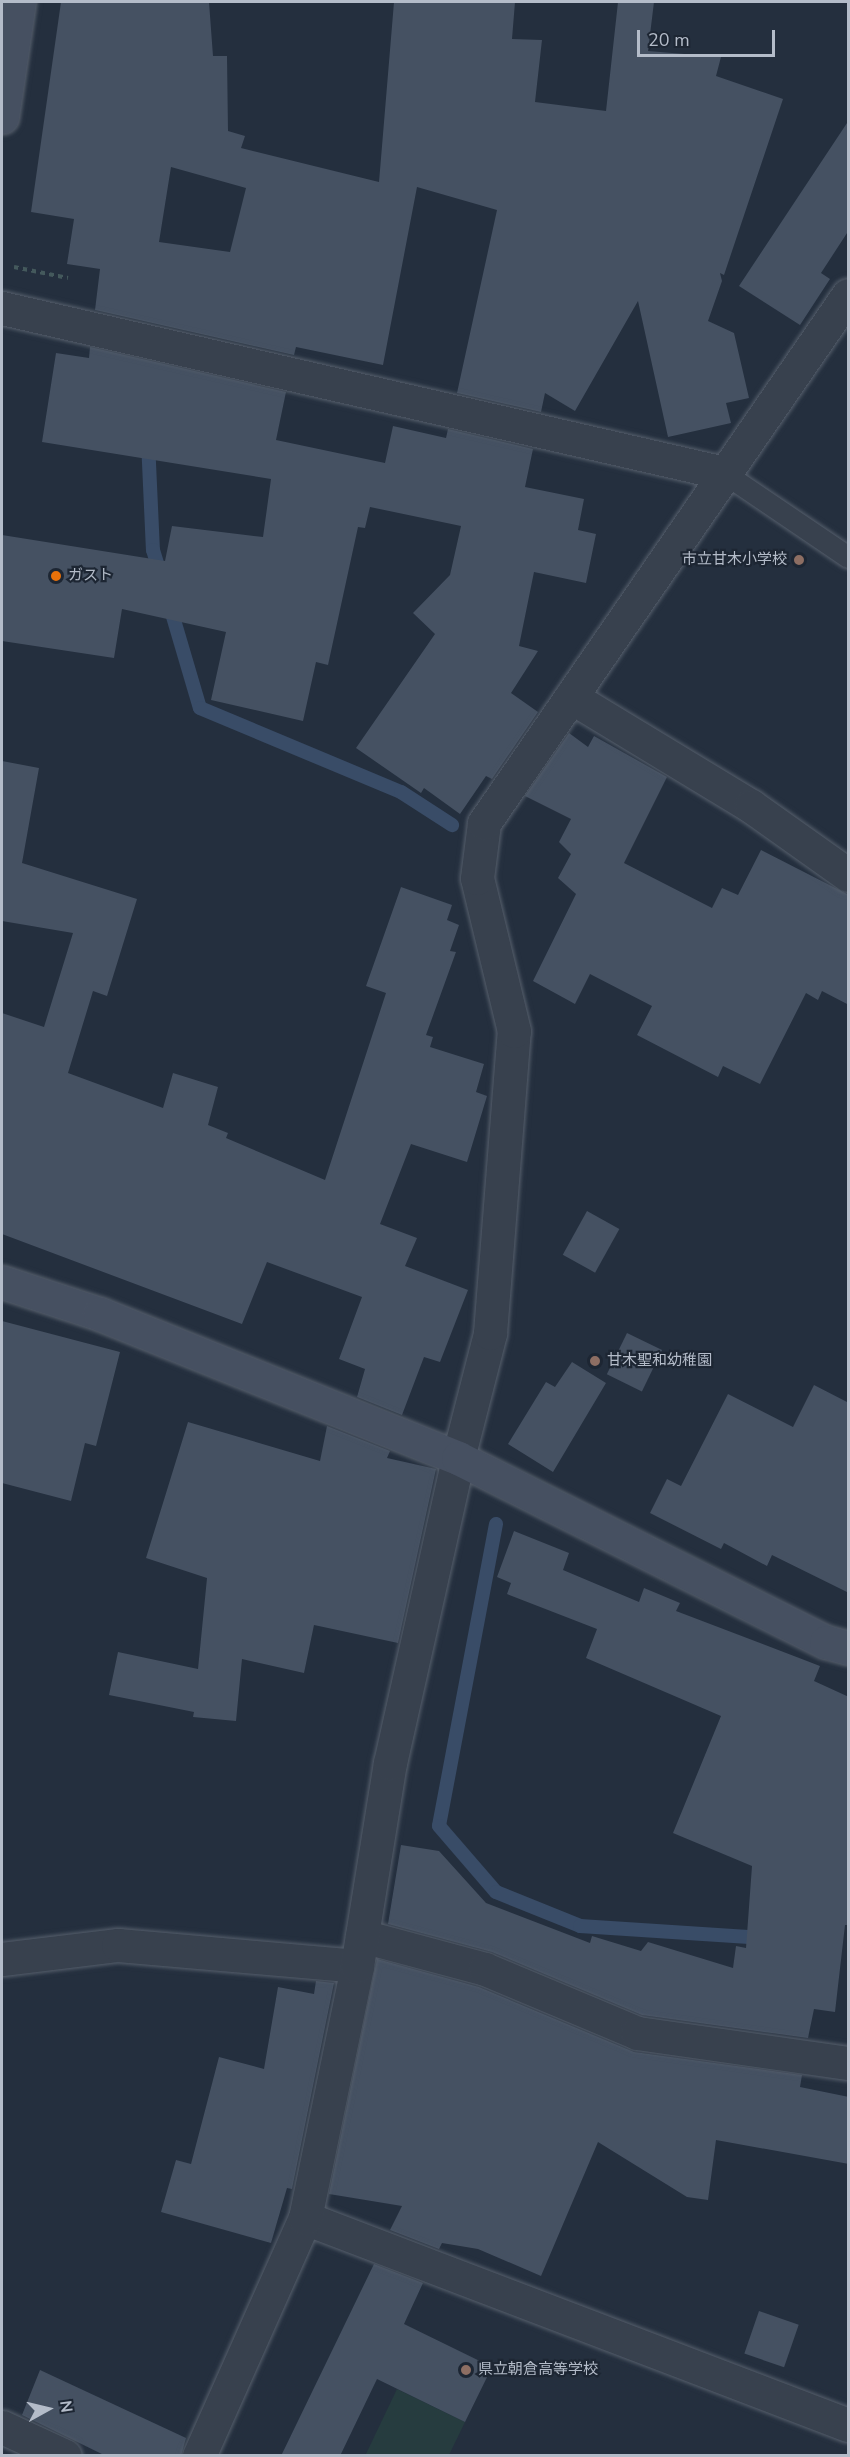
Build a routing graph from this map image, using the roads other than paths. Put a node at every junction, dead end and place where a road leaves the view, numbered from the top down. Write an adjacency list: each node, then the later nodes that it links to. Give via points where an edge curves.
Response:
1 (18, 2): 2 (street)
2 (2, 117)
3 (849, 295): 5 (street)
4 (2, 308): 5 (street)
5 (724, 473): 6 (lane); 7 (street)
6 (849, 557)
7 (571, 697): 8 (street, via 751,806); 10 (street, via 484,823 477,878 514,1031 490,1333)
8 (849, 875)
9 (2, 1282): 10 (street, via 100,1314)
10 (458, 1458): 11 (street, via 826,1642); 12 (street, via 390,1763)
11 (849, 1648)
12 (360, 1951): 13 (street, via 118,1945); 14 (street, via 485,1969 637,2033); 15 (street)
13 (2, 1959)
14 (849, 2063)
15 (305, 2218): 16 (street); 19 (street)
16 (849, 2425)
17 (2, 2427): 18 (street)
18 (65, 2456)
19 (199, 2456)

